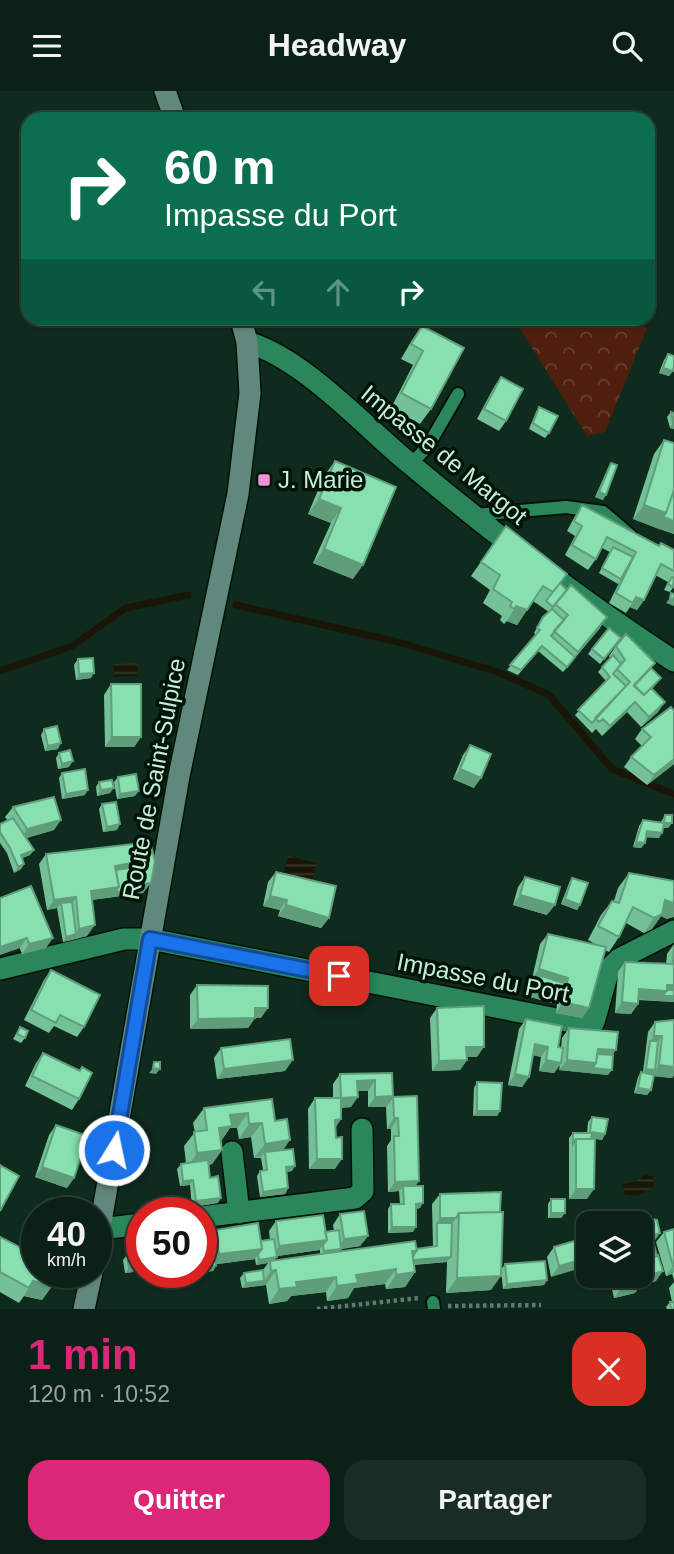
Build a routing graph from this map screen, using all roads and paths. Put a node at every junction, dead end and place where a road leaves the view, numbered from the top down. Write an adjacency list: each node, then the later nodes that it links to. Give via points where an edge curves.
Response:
1 (165, 91): 2 (main road)
2 (172, 112)
3 (243, 326): 4 (main road, Route de Saint-Sulpice)
4 (247, 342): 6 (street, Impasse de Margot, via 285,358); 11 (main road, Route de Saint-Sulpice, via 250,393 238,493)
5 (458, 394): 6 (lane, via 428,446)
6 (411, 464): 7 (street, Impasse de Margot)
7 (475, 515): 8 (lane, via 566,507 603,512); 9 (street, Impasse de Margot, via 603,615)
8 (646, 544)
9 (674, 661)
10 (674, 931): 11 (street, Impasse du Port, via 619,959 609,969 594,1022 582,1024)
11 (150, 939): 12 (street, via 124,939); 15 (main road, Route de Saint-Sulpice)
12 (0, 969)
13 (362, 1129): 16 (street, via 363,1186 359,1196)
14 (232, 1152): 16 (street)
15 (105, 1197)
16 (239, 1213): 17 (street)
17 (217, 1215)
18 (89, 1288): 19 (main road)
19 (84, 1309)

